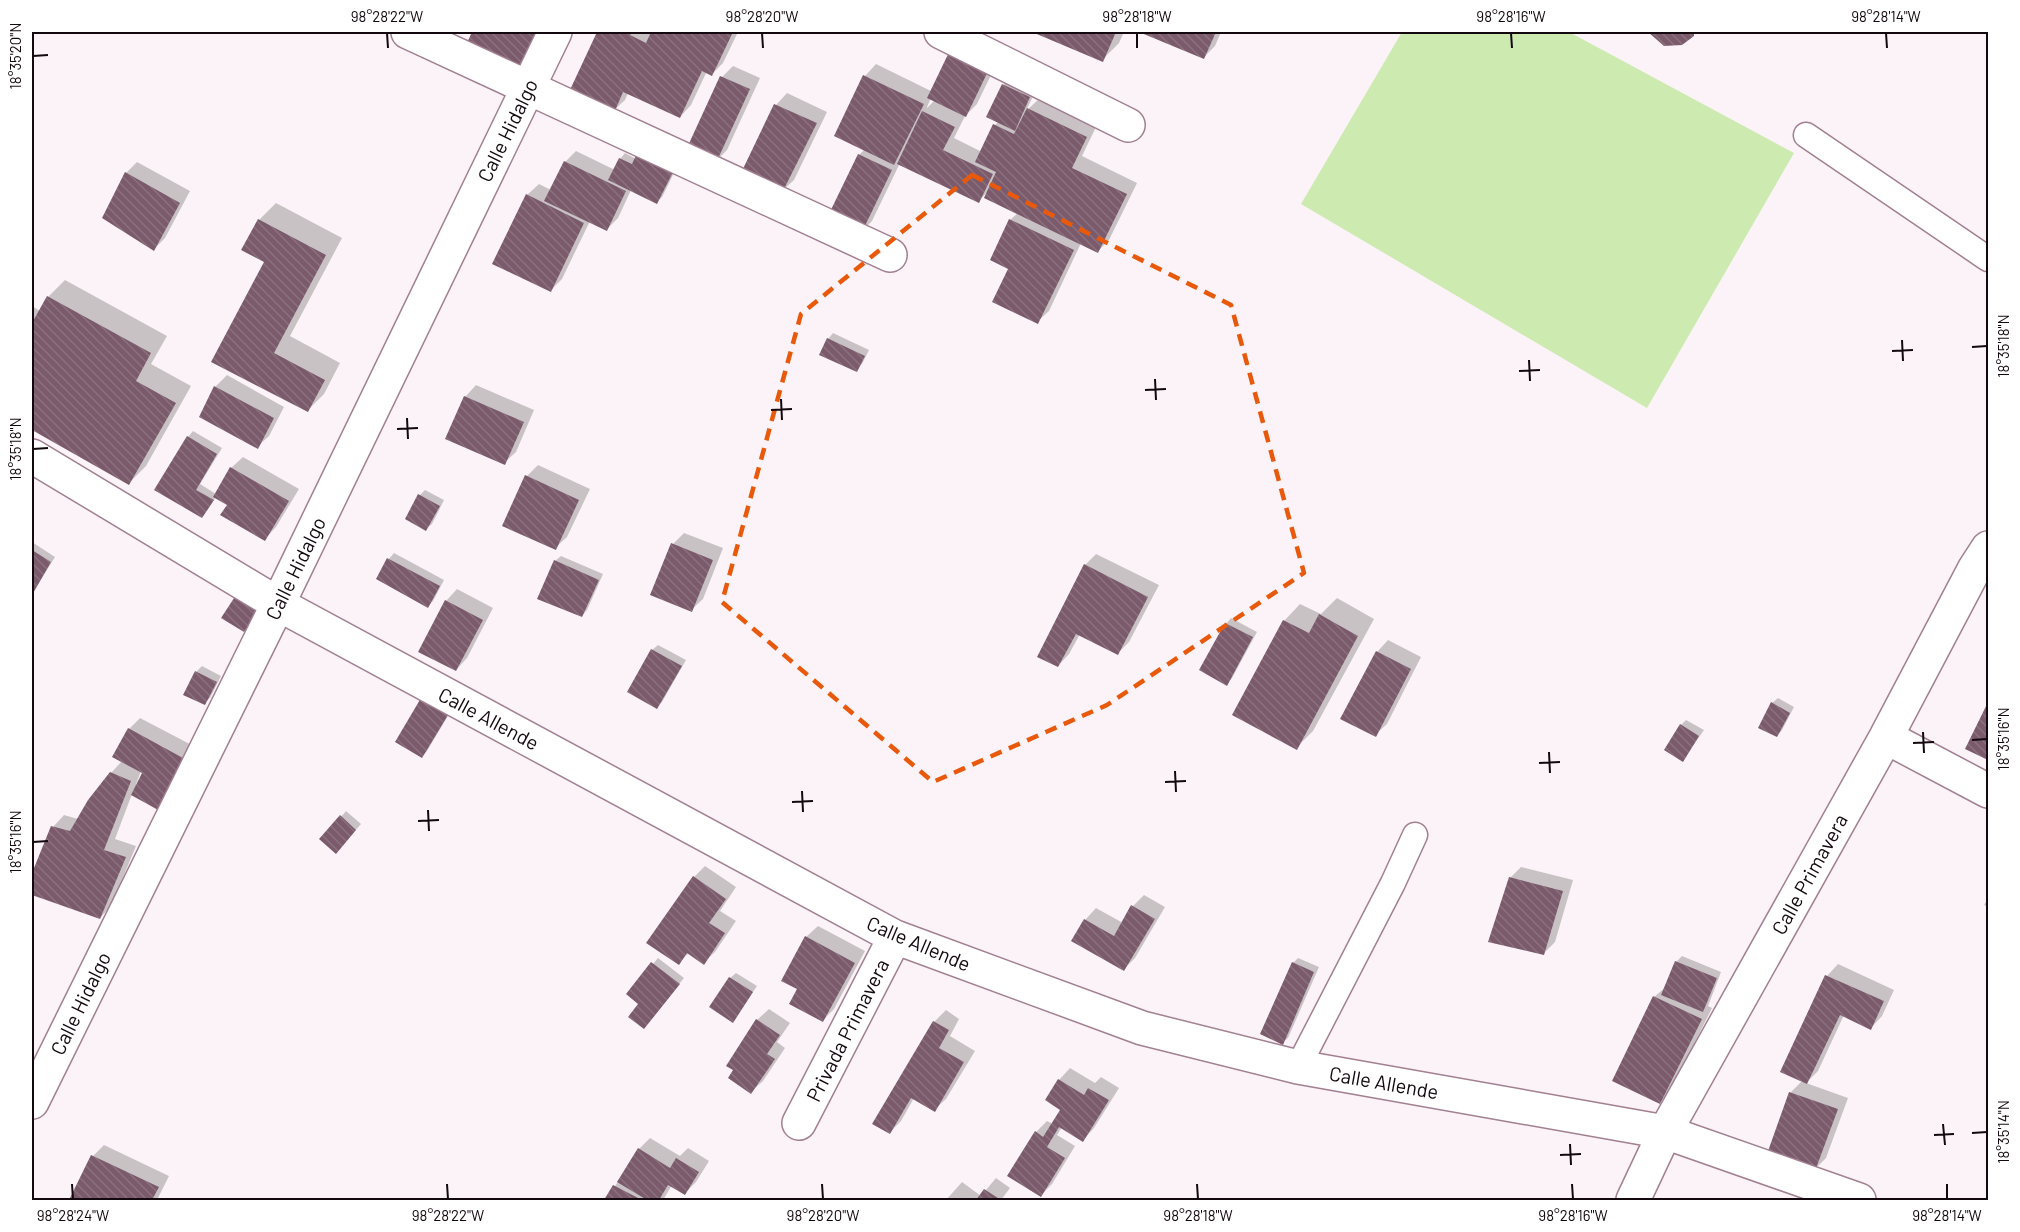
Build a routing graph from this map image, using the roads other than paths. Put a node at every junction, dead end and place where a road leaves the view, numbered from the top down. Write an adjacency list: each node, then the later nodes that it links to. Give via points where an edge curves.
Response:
1 (408, 32): 4 (street)
2 (555, 32): 4 (street, Calle Hidalgo)
3 (941, 32): 5 (street)
4 (528, 87): 7 (street); 11 (street, Calle Hidalgo)
5 (1128, 125)
6 (1806, 135): 8 (lane)
7 (890, 255)
8 (1989, 259)
9 (32, 456): 11 (street, Calle Allende)
10 (1989, 548): 12 (street, Calle Primavera)
11 (278, 604): 15 (street, Calle Allende); 17 (street, Calle Hidalgo)
12 (1886, 737): 13 (street); 19 (street, Calle Primavera)
13 (1989, 791)
14 (1414, 835): 16 (lane, via 1394,883)
15 (895, 937): 16 (street, Calle Allende, via 1142,1028); 18 (street, Privada Primavera)
16 (1298, 1067): 19 (street, Calle Allende)
17 (32, 1102)
18 (799, 1123)
19 (1665, 1132): 20 (street, Calle Primavera); 21 (street, Calle Allende)
20 (1633, 1200)
21 (1859, 1200)

